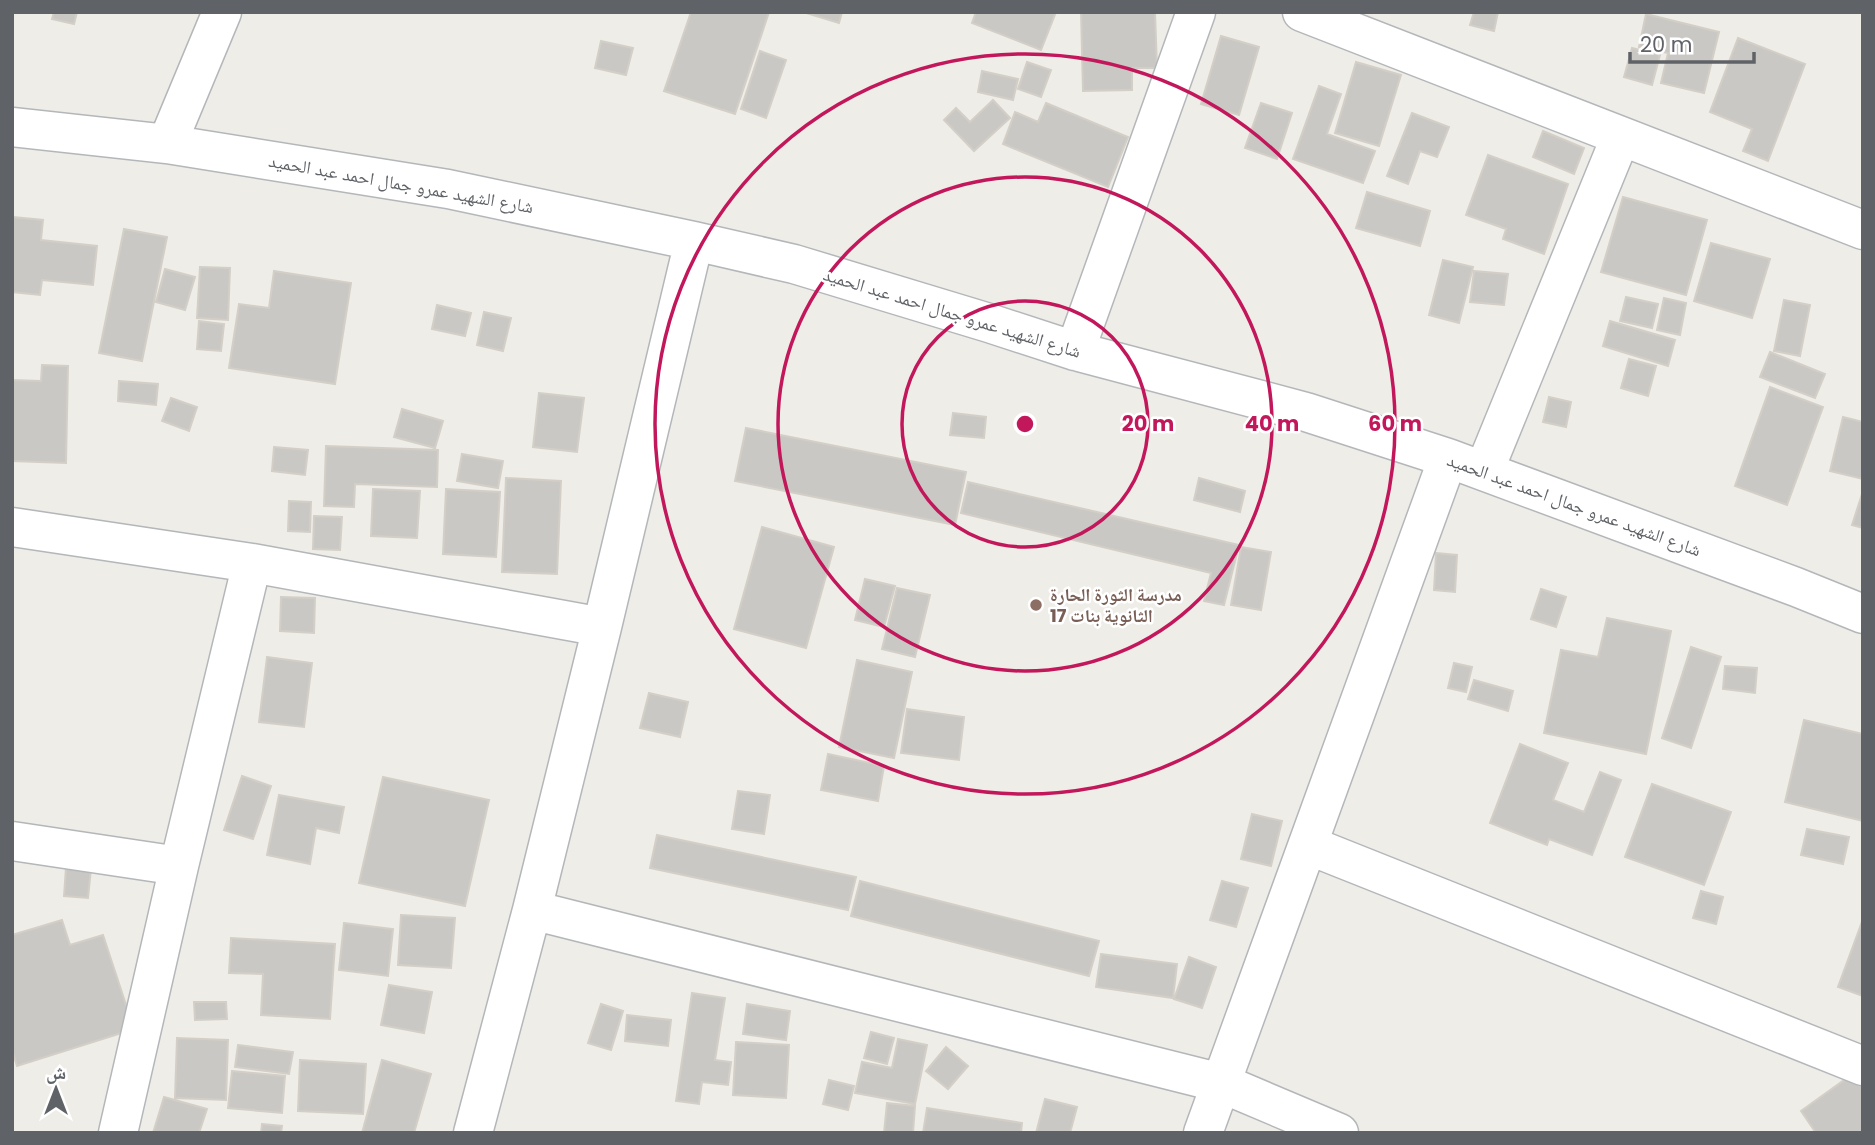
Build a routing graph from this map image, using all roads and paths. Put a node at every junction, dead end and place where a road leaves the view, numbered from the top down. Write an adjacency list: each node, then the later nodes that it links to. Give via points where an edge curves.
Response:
1 (222, 12): 6 (street)
2 (1196, 12): 9 (street)
3 (1302, 12): 5 (street)
4 (12, 127): 6 (street, شارع الشهيد عمرو جمال احمد عبد الحميد)
5 (1621, 136): 7 (street); 11 (street)
6 (167, 144): 8 (street, شارع الشهيد عمرو جمال احمد عبد الحميد, via 448,189)
7 (1863, 230)
8 (694, 241): 9 (street, شارع الشهيد عمرو جمال احمد عبد الحميد, via 794,264); 15 (street)
9 (1075, 351): 10 (street, شارع الشهيد عمرو جمال احمد عبد الحميد, via 1306,412)
10 (1448, 458): 11 (street, شارع الشهيد عمرو جمال احمد عبد الحميد); 17 (street)
11 (1484, 471): 14 (street, شارع الشهيد عمرو جمال احمد عبد الحميد)
12 (12, 527): 13 (street)
13 (251, 563): 15 (street); 18 (street)
14 (1863, 614)
15 (602, 626): 19 (street)
16 (12, 841): 18 (street)
17 (1308, 845): 20 (street); 21 (street)
18 (179, 866): 22 (street)
19 (532, 910): 21 (street); 23 (street)
20 (1863, 1066)
21 (1221, 1083): 24 (street); 25 (street)
22 (118, 1133)
23 (473, 1133)
24 (1203, 1133)
25 (1339, 1133)

